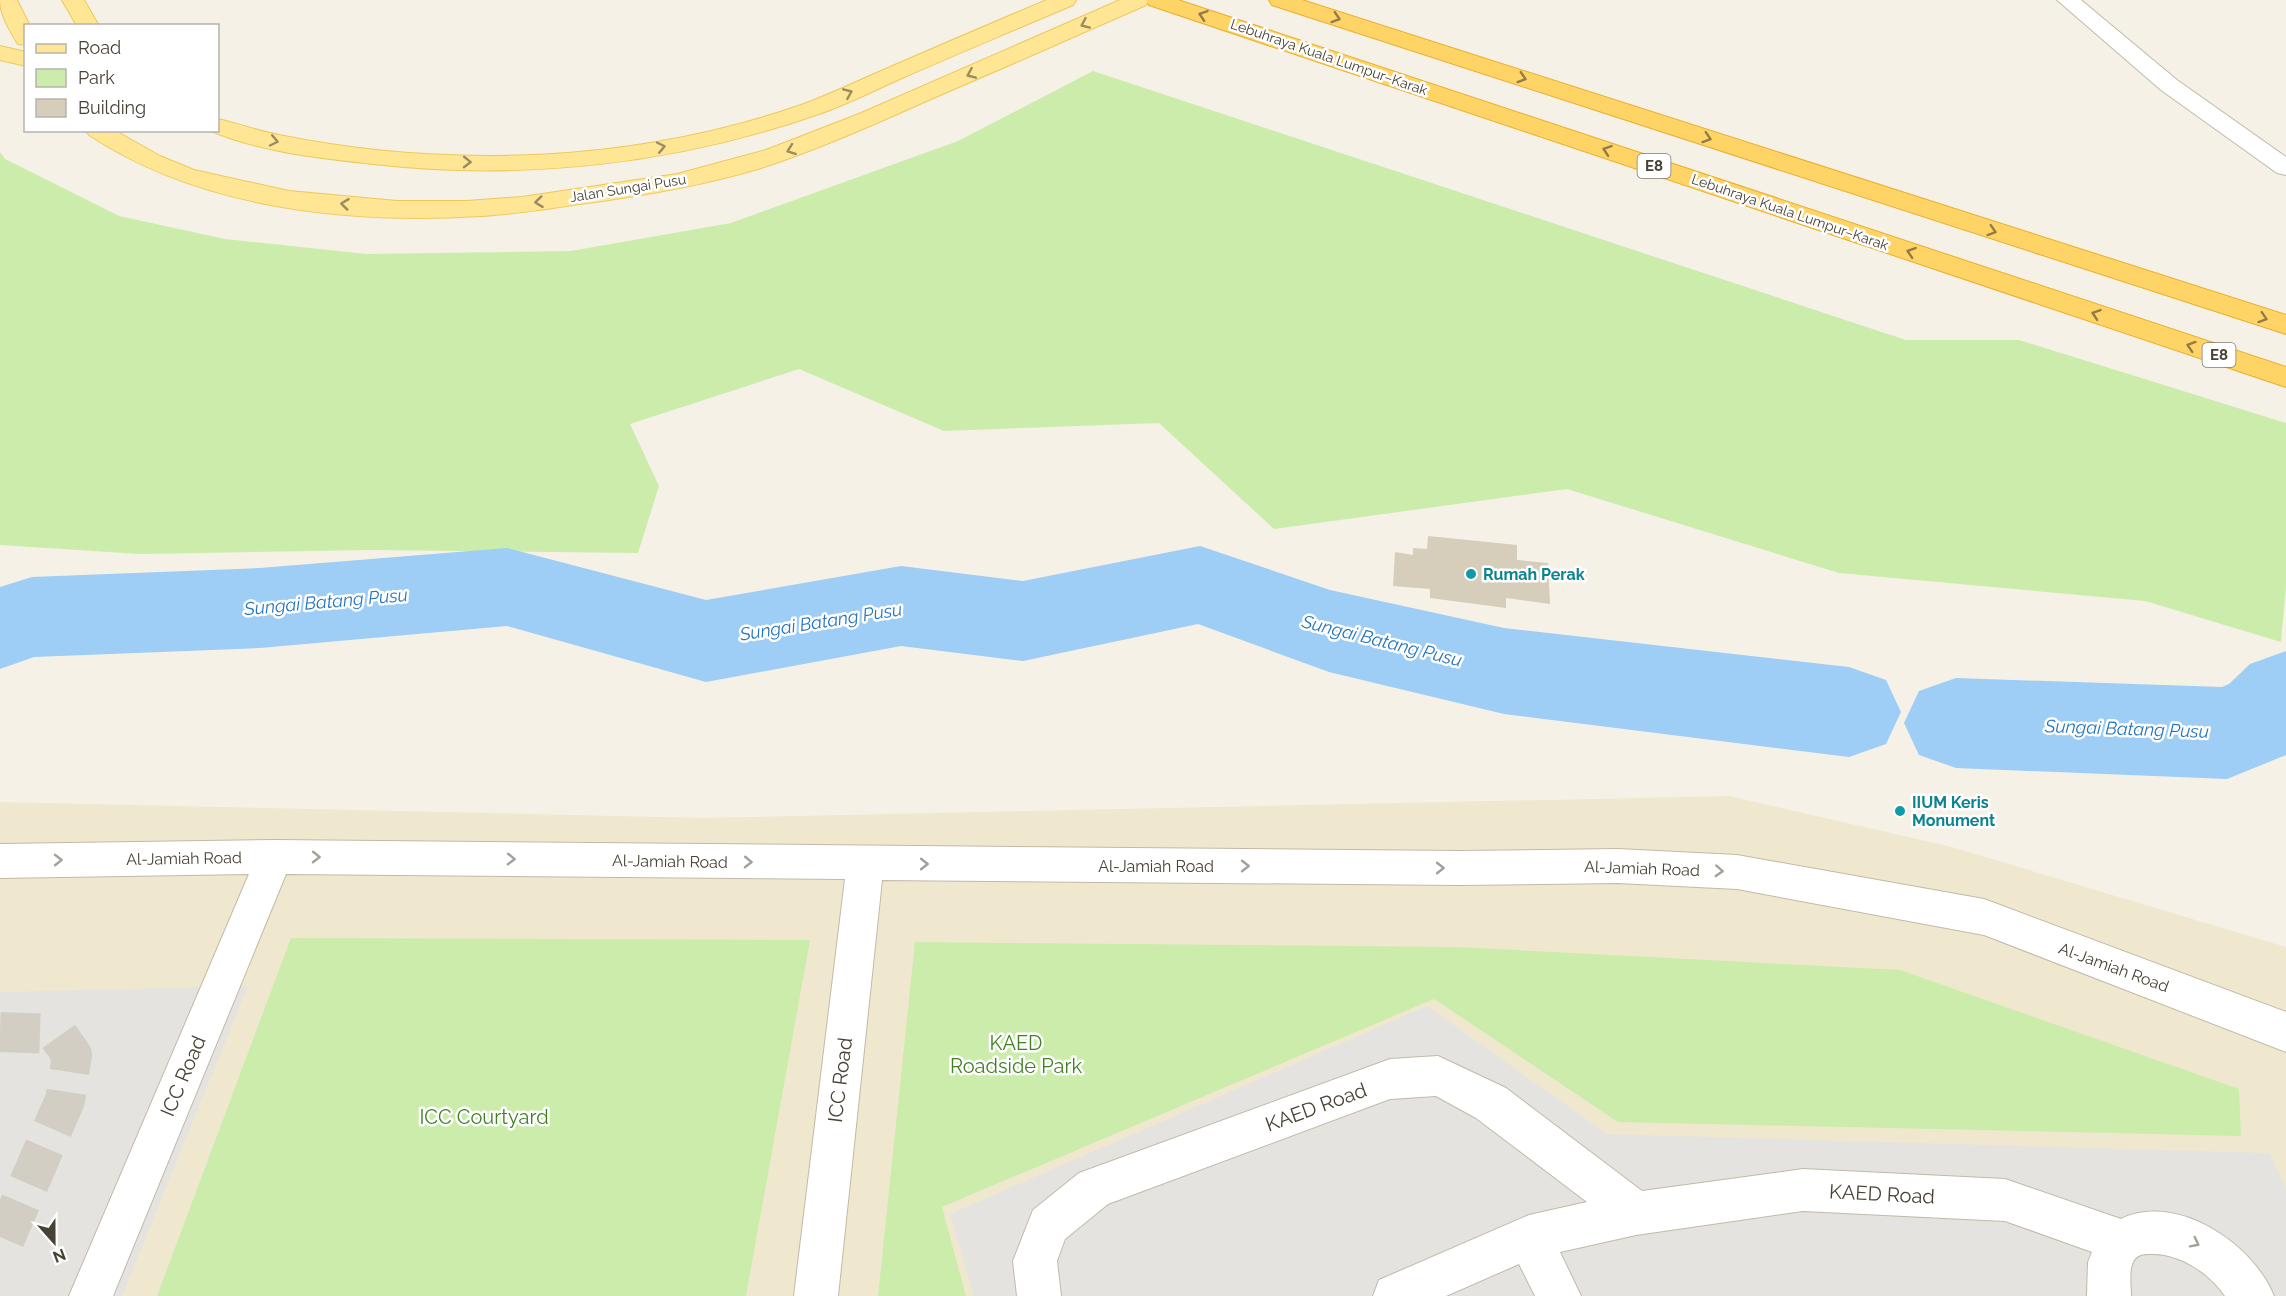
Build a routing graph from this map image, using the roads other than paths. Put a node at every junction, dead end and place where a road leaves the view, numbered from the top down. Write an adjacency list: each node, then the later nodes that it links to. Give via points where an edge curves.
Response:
1 (6, 0): 9 (main road)
2 (73, 0): 8 (main road)
3 (1065, 0): 12 (main road, one-way to 3, via 270,141 378,158 501,163 649,150 811,109)
4 (1138, 0): 13 (main road, Jalan Sungai Pusu, one-way to 13, via 773,156 700,176 616,192 468,209 350,205 235,188 183,174)
5 (1158, 0): 16 (highway, Lebuhraya Kuala Lumpur–Karak / E8, one-way to 5)
6 (1280, 0): 15 (highway, one-way to 15)
7 (2068, 0): 14 (street, via 2169,85)
8 (87, 24)
9 (24, 35)
10 (0, 53): 11 (main road)
11 (24, 59)
12 (219, 126)
13 (100, 132)
14 (2286, 168)
15 (2286, 325)
16 (2286, 377)
17 (275, 856): 18 (street, Al-Jamiah Road, one-way to 17); 19 (street, Al-Jamiah Road, one-way to 19); 24 (street, ICC Road)
18 (0, 861)
19 (865, 863): 20 (street, Al-Jamiah Road, one-way to 20, via 1618,866 1737,872 1984,917); 25 (street, ICC Road)
20 (2282, 1028)
21 (1636, 1213): 22 (street, KAED Road); 23 (street, KAED Road, via 1803,1190 2005,1200); 26 (street, KAED Road, via 1491,1103 1437,1076 1390,1079 1094,1188 1048,1226 1035,1261)
22 (1529, 1237): 27 (street, KAED Road); 28 (street)
23 (2121, 1241): 29 (street, via 2110,1257); 30 (street, one-way to 30, via 2139,1232 2182,1236 2229,1265)
24 (92, 1296)
25 (816, 1296)
26 (1039, 1296)
27 (1395, 1296)
28 (1559, 1296)
29 (2109, 1296)
30 (2252, 1296)

